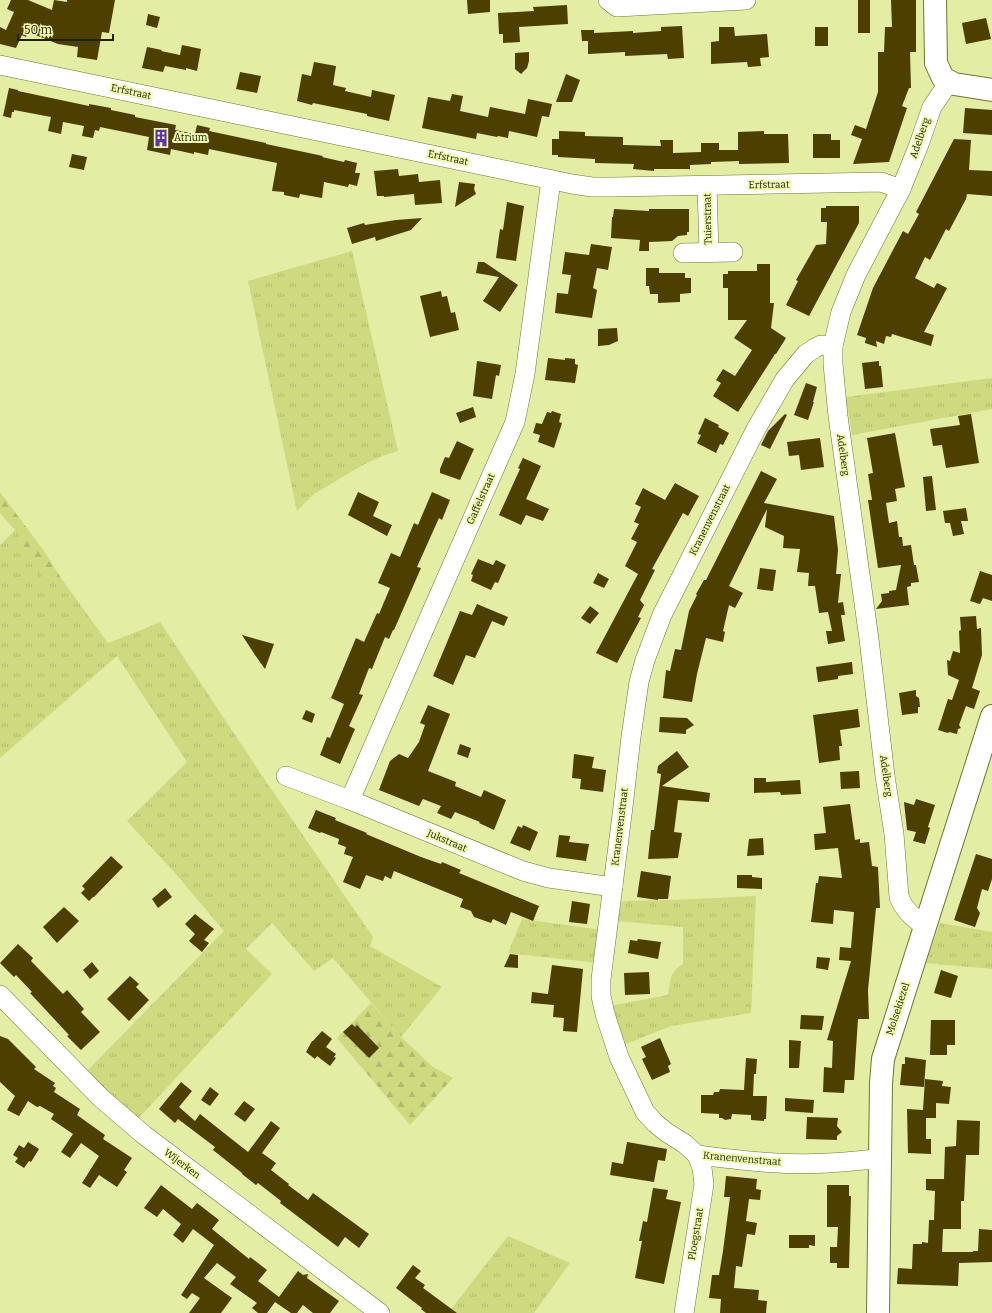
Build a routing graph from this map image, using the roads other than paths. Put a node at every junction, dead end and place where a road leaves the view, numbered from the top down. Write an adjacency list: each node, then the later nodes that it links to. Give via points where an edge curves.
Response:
1 (608, 0): 2 (street, via 618,7)
2 (746, 0)
3 (935, 0): 5 (main road, via 936,63 943,78)
4 (0, 65): 7 (street, Erfstraat)
5 (949, 82): 6 (main road); 9 (street, Adelberg, via 932,107)
6 (992, 90)
7 (551, 180): 8 (street, Erfstraat, via 592,187); 16 (street, Gaffelstraat, via 515,422)
8 (707, 186): 9 (street, Erfstraat, via 881,182); 10 (street, Tuierstraat)
9 (901, 189): 13 (street, Adelberg, via 854,280 841,312)
10 (709, 252): 11 (street, Tuierstraat); 12 (street, Tuierstraat)
11 (733, 252)
12 (684, 253)
13 (833, 346): 17 (street, Kranenvenstraat, via 821,345 814,348 785,379 756,429 662,615 639,682); 18 (street, Adelberg, via 838,416 894,834 899,897 902,905 914,919)
14 (992, 716): 18 (main road, Molsekiezel)
15 (286, 776): 16 (street, Jukstraat)
16 (350, 800): 17 (street, Jukstraat, via 523,871 549,878)
17 (613, 887): 20 (street, Kranenvenstraat, via 601,979 604,1014 619,1057 646,1112 655,1123 685,1144)
18 (925, 926): 21 (main road, Molsekiezel, via 883,1059)
19 (0, 995): 22 (street, Wijerken, via 101,1098 144,1135)
20 (696, 1156): 21 (street, Kranenvenstraat, via 789,1163); 23 (street, Ploegstraat, via 702,1168 704,1184)
21 (880, 1159): 24 (main road, Molsekiezel)
22 (380, 1313)
23 (684, 1313)
24 (878, 1313)

